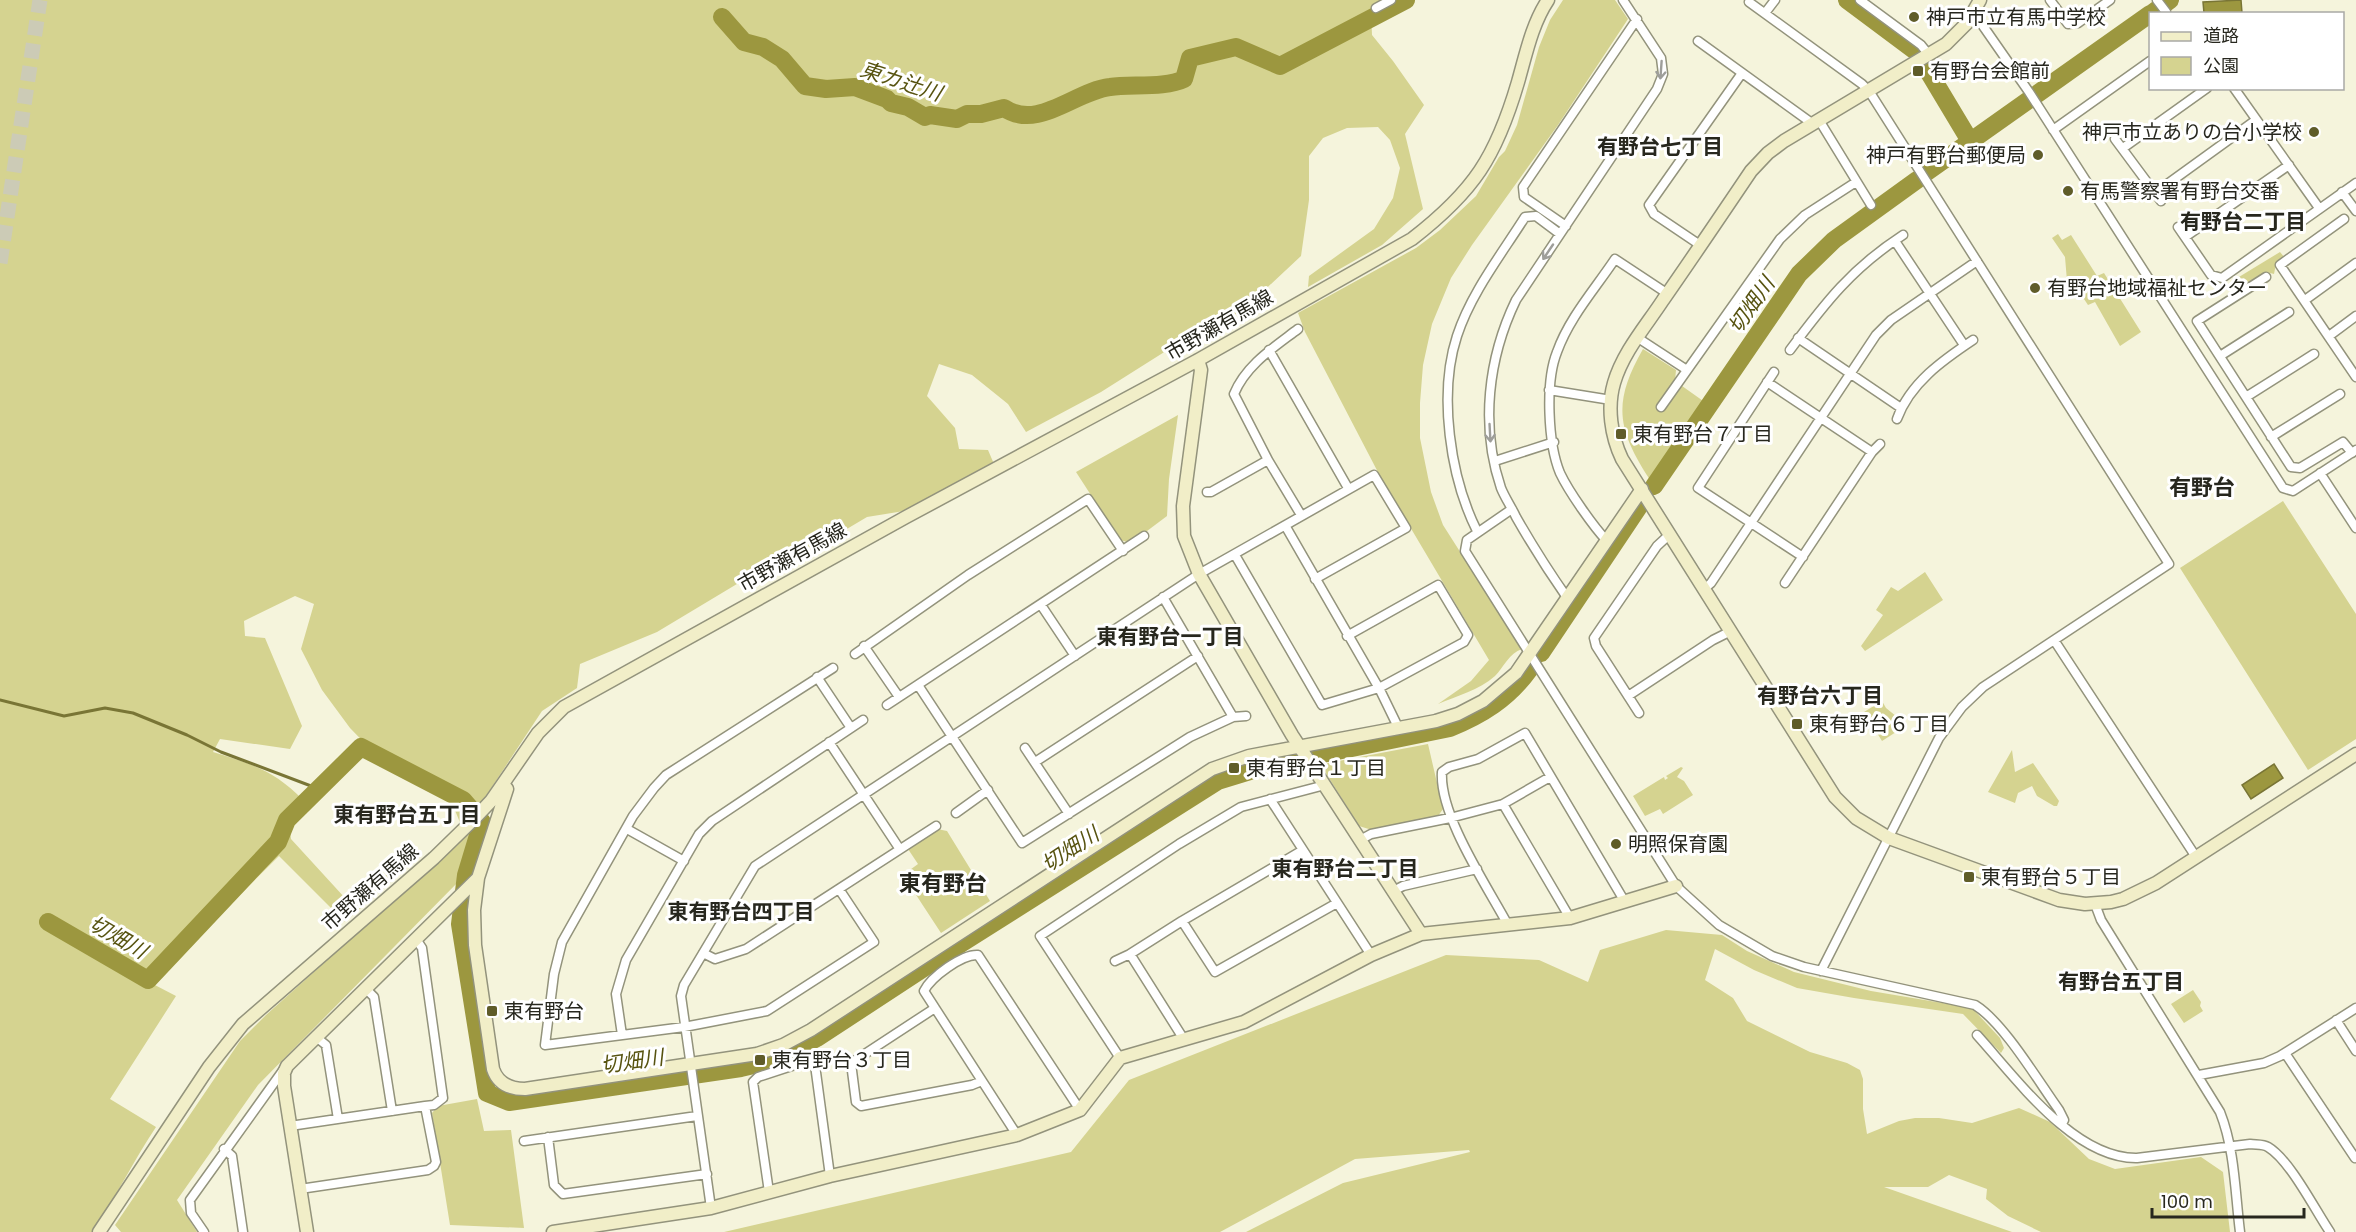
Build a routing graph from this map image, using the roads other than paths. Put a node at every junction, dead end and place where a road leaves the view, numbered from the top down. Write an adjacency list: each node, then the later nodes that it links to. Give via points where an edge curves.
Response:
1 (1391, 0): 10 (street)
2 (1548, 0): 56 (street, 市野瀬有馬線, via 1537,20 1508,116 1492,154 1441,217 1396,248)
3 (1623, 0): 13 (street)
4 (1775, 0): 11 (street)
5 (1860, 0): 15 (street)
6 (1980, 0): 12 (street)
7 (2050, 0): 8 (street, via 2068,24 2073,24)
8 (2110, 0)
9 (1749, 2): 11 (street)
10 (1376, 8)
11 (1765, 13): 20 (street)
12 (1974, 13): 15 (street, via 1954,38); 23 (street)
13 (1637, 20): 35 (street, one-way to 35, via 1661,58 1663,74 1657,89); 35 (street, via 1523,187 1524,197)
14 (1698, 41): 17 (street)
15 (1929, 55): 20 (street)
16 (2149, 62): 23 (street)
17 (1742, 73): 22 (street); 37 (street, via 1649,205 1654,214)
18 (2203, 90): 25 (street)
19 (2235, 90): 21 (street)
20 (1869, 91): 22 (street); 38 (street)
21 (2256, 120): 25 (street, via 2158,197); 26 (street)
22 (1816, 122): 27 (street); 37 (street, via 1759,161)
23 (2053, 130): 77 (street, via 2283,488 2293,491)
24 (2115, 139): 25 (street)
25 (2123, 148)
26 (2289, 165): 31 (street); 36 (street)
27 (1856, 182): 30 (street); 57 (street, via 1805,215 1780,238)
28 (2356, 183): 29 (street)
29 (2342, 192): 31 (street); 32 (street)
30 (1871, 205)
31 (2319, 208): 36 (street, via 2222,278 2211,275)
32 (2356, 211)
33 (2344, 219): 43 (street, via 2280,265)
34 (2178, 227): 36 (street)
35 (1563, 230): 76 (street, one-way to 76, via 1516,300 1503,327 1489,395 1490,441); 86 (street, via 1536,216 1525,217 1473,299 1457,336 1448,387 1448,430 1458,477)
36 (2185, 237)
37 (1700, 245): 42 (street)
38 (1977, 261): 41 (street); 102 (street, via 2169,564)
39 (2356, 263): 43 (street)
40 (2266, 277): 55 (street, via 2197,321)
41 (1929, 293): 49 (street, via 1899,238 1851,274); 51 (street); 59 (street, via 1876,335)
42 (1668, 294): 48 (street); 62 (street, via 1615,259 1566,333 1556,353)
43 (2305, 300): 47 (street)
44 (2289, 312): 55 (street)
45 (2356, 316): 47 (street)
46 (1298, 329): 52 (street)
47 (2329, 336): 60 (street)
48 (1638, 338): 57 (street); 65 (street, via 1618,372)
49 (1798, 338): 53 (street); 59 (street)
50 (1973, 340): 51 (street)
51 (1964, 345): 67 (street, via 1941,360)
52 (1269, 350): 75 (street, via 1250,367 1234,394); 78 (street)
53 (1790, 350)
54 (2314, 354): 64 (street)
55 (2220, 356): 64 (street)
56 (1198, 360): 93 (street, via 1201,370 1184,506 1185,536); 128 (street, 市野瀬有馬線, via 577,698 546,724)
57 (1687, 370): 66 (street)
58 (1774, 372): 61 (street)
59 (1850, 374): 67 (street); 68 (street)
60 (2356, 377)
61 (1767, 382): 68 (street); 83 (street, via 1698,488)
62 (1549, 390): 65 (street); 71 (street)
63 (2340, 394): 70 (street)
64 (2246, 397): 70 (street)
65 (1611, 400): 79 (street, via 1618,451)
66 (1661, 407)
67 (1901, 408): 69 (street)
68 (1821, 417): 74 (street); 83 (street)
69 (1897, 419)
70 (2271, 437): 73 (street, via 2291,467 2300,468 2343,442)
71 (1554, 442): 76 (street); 89 (street, via 1560,473)
72 (1880, 444): 74 (street)
73 (2354, 451): 77 (street)
74 (1872, 452): 92 (street)
75 (1268, 460): 80 (street); 82 (street)
76 (1495, 461): 81 (street)
77 (2320, 473): 85 (street)
78 (1348, 488): 82 (street); 94 (street, via 1374,475 1406,528)
79 (1642, 489): 87 (street); 89 (street)
80 (1207, 492)
81 (1512, 509): 86 (street); 98 (street)
82 (1302, 515): 84 (street)
83 (1751, 523): 92 (street); 96 (street)
84 (1286, 527): 91 (street); 94 (street)
85 (2356, 528)
86 (1477, 531): 104 (street, via 1467,540 1466,551)
87 (1670, 534): 96 (street); 112 (street, via 1657,546 1594,638)
88 (1144, 536): 90 (street)
89 (1607, 541): 98 (street)
90 (1123, 551): 99 (street); 103 (street, via 1088,499)
91 (1235, 555): 93 (street); 111 (street, via 1322,705)
92 (1803, 557): 95 (street)
93 (1199, 574): 97 (street); 123 (street)
94 (1315, 579): 101 (street)
95 (1785, 583)
96 (1704, 589): 100 (street)
97 (1163, 597): 106 (street); 107 (street)
98 (1568, 599): 104 (street)
99 (1041, 604): 106 (street); 110 (street)
100 (1731, 631): 112 (street); 139 (street, via 1835,797 1856,818)
101 (1347, 636): 111 (street); 111 (street, via 1438,585 1468,635 1464,642)
102 (2054, 640): 139 (street, via 1983,687 1962,707 1940,738); 143 (street)
103 (864, 646): 105 (street); 113 (street)
104 (1531, 652): 120 (street, via 1504,685 1483,701 1447,718); 147 (street)
105 (855, 654)
106 (1075, 656): 121 (street)
107 (1197, 656): 117 (street); 126 (street)
108 (833, 668): 109 (street)
109 (818, 677): 119 (street); 138 (street, via 666,775)
110 (918, 685): 113 (street); 121 (street)
111 (1378, 688): 120 (street)
112 (1628, 696): 115 (street)
113 (899, 697): 114 (street)
114 (887, 705)
115 (1639, 713)
116 (1246, 716): 117 (street)
117 (1233, 717): 135 (street, via 1190,737)
118 (863, 720): 119 (street)
119 (851, 728): 122 (street)
120 (1399, 729): 123 (street)
121 (953, 736): 130 (street); 131 (street)
122 (829, 742): 131 (street); 144 (street, via 712,820)
123 (1300, 746): 129 (street); 175 (street, via 1224,764 1196,778 798,1037 757,1054)
124 (1025, 748): 126 (street)
125 (2356, 754): 143 (street)
126 (1035, 762): 135 (street)
127 (1550, 777): 133 (street); 136 (street, via 1525,733 1478,759 1442,772); 150 (street)
128 (502, 784): 146 (street, via 507,789); 199 (street, 市野瀬有馬線, via 477,816 434,858 243,1024 209,1067)
129 (1325, 785): 132 (street); 140 (street)
130 (988, 790): 134 (street); 135 (street, via 1022,843)
131 (863, 794): 141 (street); 158 (street, via 754,866)
132 (1270, 799): 142 (street); 174 (street, via 1241,807 1040,936)
133 (1503, 804): 136 (street); 153 (street)
134 (956, 813)
135 (1069, 814)
136 (1450, 818): 140 (street, via 1371,834); 145 (street)
137 (936, 826): 141 (street)
138 (627, 829): 144 (street); 168 (street, via 562,942 545,1045)
139 (1889, 838): 152 (street, via 2044,896); 162 (street)
140 (1360, 840): 149 (street)
141 (899, 849): 148 (street)
142 (1303, 850): 151 (street); 154 (street)
143 (2196, 857): 152 (street, via 2139,892)
144 (684, 861): 168 (street, via 626,960 616,994)
145 (1478, 868): 149 (street); 155 (street)
146 (478, 879): 157 (street); 175 (street, via 475,945 494,1069 500,1081 510,1088 525,1089)
147 (1676, 886): 150 (street); 162 (street, via 1719,925 1772,956)
148 (839, 889): 158 (street, via 746,949 715,959); 167 (street, via 874,942 767,1011)
149 (1393, 891): 156 (street)
150 (1625, 902): 153 (street)
151 (1337, 903): 154 (street, via 1215,972); 160 (street)
152 (2095, 904): 177 (street, via 2101,920)
153 (1570, 918): 155 (street)
154 (1182, 921): 159 (street)
155 (1508, 925): 156 (street)
156 (1421, 934): 160 (street)
157 (416, 939): 163 (street); 179 (street, via 423,948 443,1098)
158 (703, 953): 167 (street, via 681,996)
159 (1130, 954): 161 (street); 171 (street)
160 (1371, 955): 171 (street, via 1244,1022)
161 (1115, 961)
162 (1821, 971): 184 (street, via 1975,1005 1998,1026 2059,1110)
163 (366, 989): 170 (street); 181 (street, via 374,997)
164 (935, 1008): 178 (street); 178 (street, via 851,1063 856,1102 861,1106); 180 (street, via 924,991 929,981 969,954 978,955)
165 (2356, 1008): 166 (street)
166 (2336, 1020): 172 (street); 173 (street)
167 (684, 1027): 168 (street); 175 (street)
168 (622, 1035)
169 (1977, 1035): 184 (street, via 2044,1110)
170 (316, 1037): 176 (street); 183 (street, via 326,1045)
171 (1183, 1038): 174 (street)
172 (2356, 1051)
173 (2285, 1053): 177 (street, via 2265,1063); 189 (street)
174 (1120, 1059): 180 (street)
175 (689, 1065): 182 (street)
176 (287, 1066): 185 (street, via 283,1080); 191 (street)
177 (2199, 1075): 190 (street, via 2220,1112)
178 (982, 1081): 186 (street)
179 (425, 1106): 181 (street); 195 (street, via 436,1162 428,1170)
180 (1080, 1110): 186 (street)
181 (392, 1111): 183 (street)
182 (697, 1116): 187 (street); 193 (street)
183 (338, 1119): 185 (street)
184 (2062, 1124): 190 (street, via 2086,1143 2121,1159)
185 (290, 1126): 195 (street)
186 (1017, 1135): 194 (street)
187 (549, 1137): 188 (street); 193 (street, via 554,1185 563,1194)
188 (524, 1140)
189 (2353, 1146): 192 (street)
190 (2230, 1147): 204 (street); 205 (street, via 2266,1146 2277,1154)
191 (224, 1149): 200 (street, via 189,1200 191,1213); 201 (street, via 232,1156)
192 (2355, 1158)
193 (707, 1174): 197 (street)
194 (830, 1176): 196 (street); 196 (street, via 815,1065 807,1061 753,1082)
195 (300, 1189): 202 (street)
196 (769, 1192): 197 (street)
197 (711, 1209): 198 (street)
198 (590, 1230): 203 (street)
199 (99, 1232)
200 (204, 1232)
201 (243, 1232)
202 (307, 1232)
203 (553, 1232)
204 (2240, 1232)
205 (2330, 1232)

